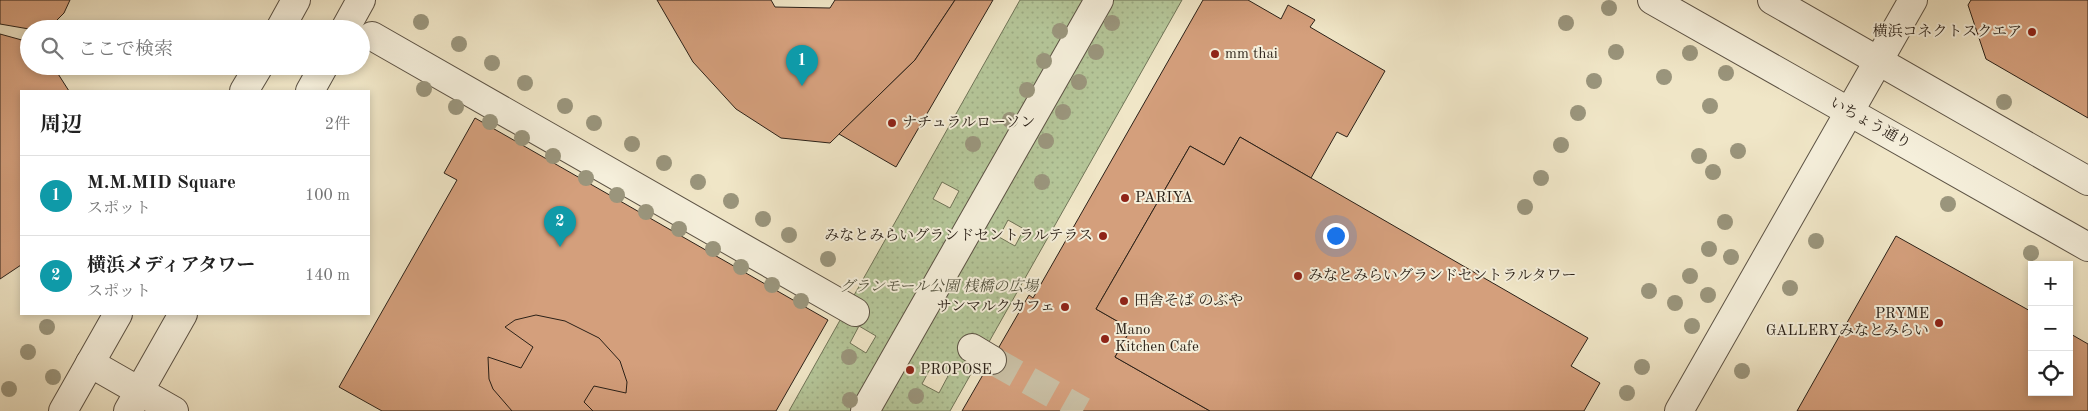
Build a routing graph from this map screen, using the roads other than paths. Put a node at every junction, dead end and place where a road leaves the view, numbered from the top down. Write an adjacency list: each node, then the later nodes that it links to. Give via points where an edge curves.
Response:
1 (296, 0): 7 (street)
2 (362, 0): 8 (street)
3 (1099, 0): 25 (street)
4 (1652, 0): 15 (street, いちょう通り)
5 (1772, 0): 10 (street)
6 (1913, 0): 10 (street)
7 (285, 20)
8 (350, 20)
9 (372, 36): 18 (street)
10 (1878, 61): 15 (street); 16 (street)
11 (253, 75): 13 (street)
12 (319, 75): 14 (street)
13 (245, 90)
14 (311, 90)
15 (1849, 112): 17 (street, いちょう通り); 26 (street)
16 (2088, 182)
17 (2088, 247)
18 (856, 312)
19 (117, 315): 21 (street)
20 (182, 315): 22 (street)
21 (90, 363): 22 (street); 23 (street)
22 (133, 401): 24 (street)
23 (63, 411)
24 (174, 411)
25 (865, 411)
26 (1679, 411)

